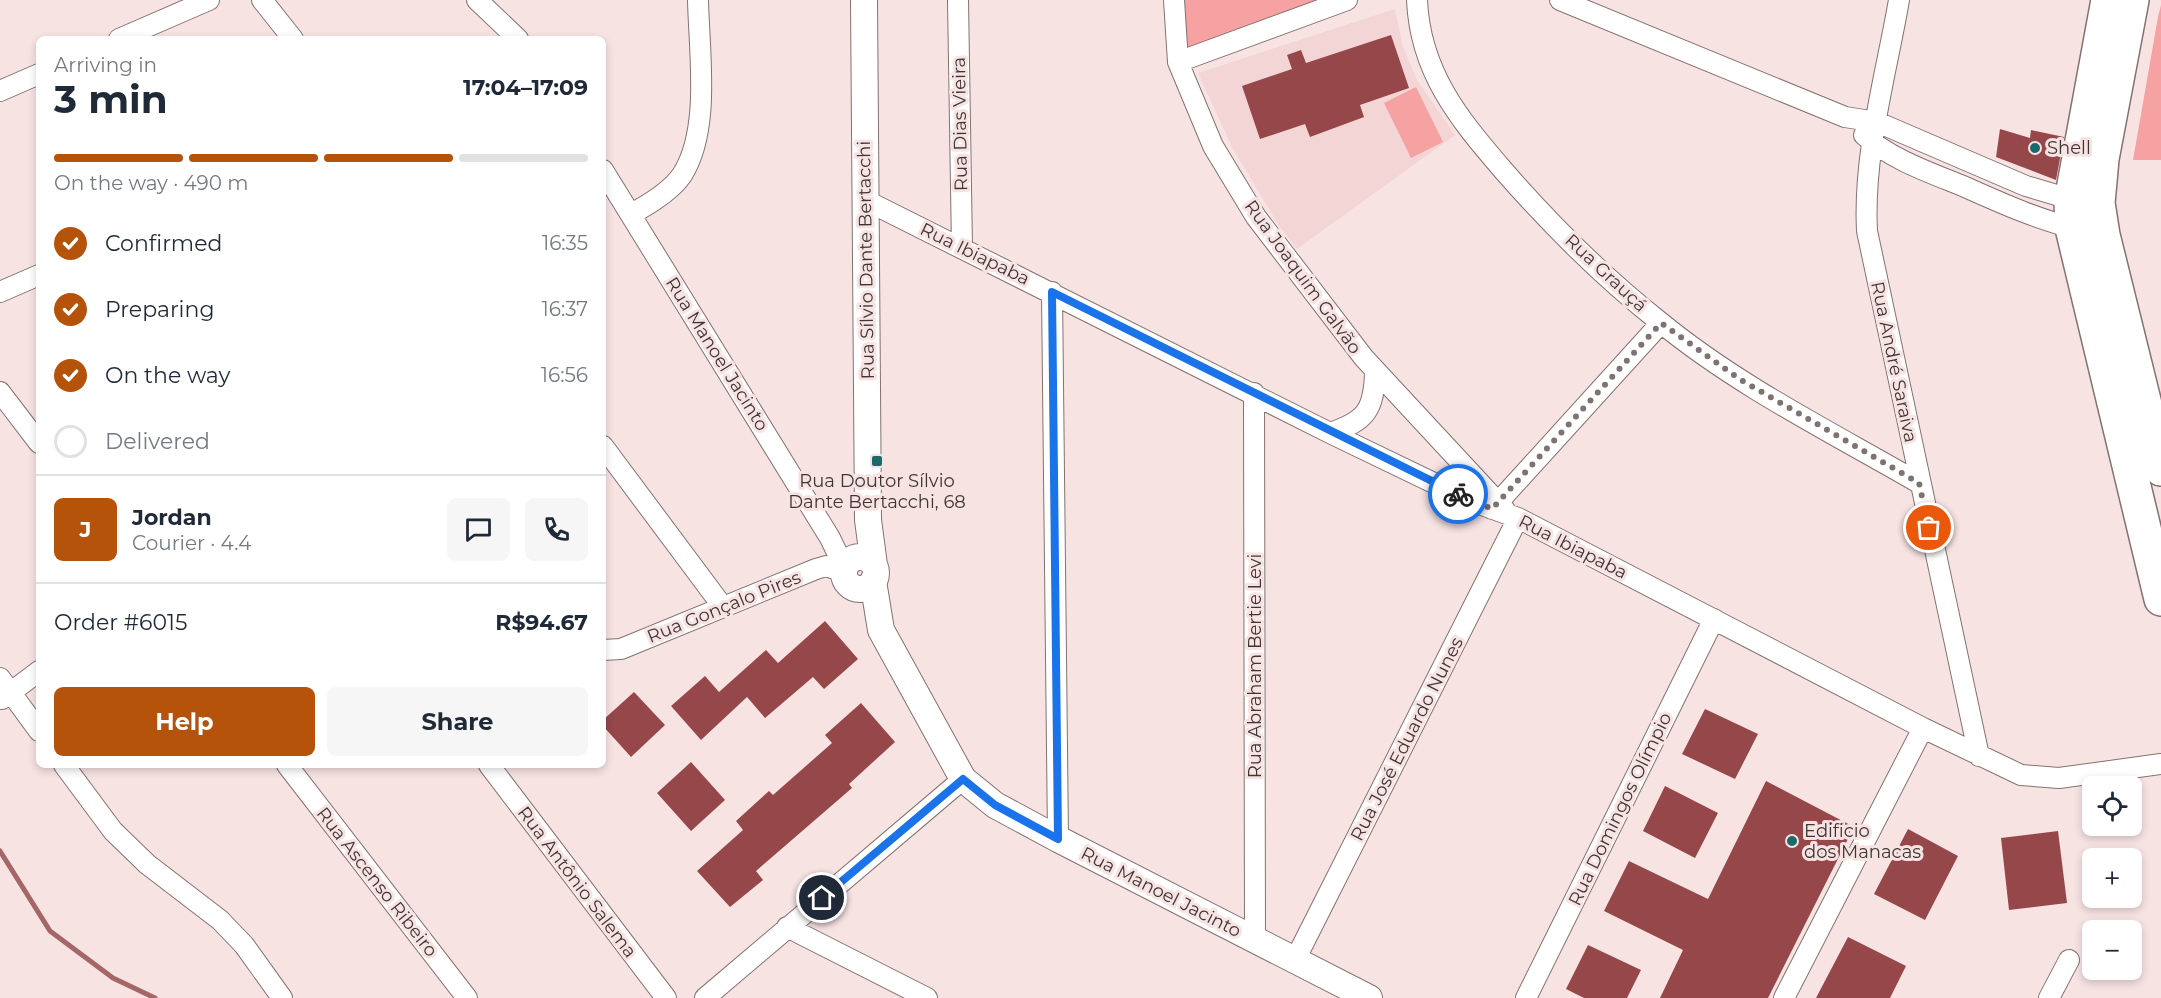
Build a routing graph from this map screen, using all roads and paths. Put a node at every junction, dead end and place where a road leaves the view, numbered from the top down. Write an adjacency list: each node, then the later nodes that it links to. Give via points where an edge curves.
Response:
1 (209, 0): 14 (street)
2 (262, 0): 15 (street)
3 (477, 0): 16 (street)
4 (698, 0): 25 (street, via 700,114 695,150 680,177)
5 (864, 0): 24 (street, Rua Sílvio Dante Bertacchi)
6 (958, 0): 27 (street, Rua Dias Vieira)
7 (1174, 0): 17 (street, Rua Joaquim Galvão)
8 (1347, 0): 17 (street)
9 (1417, 0): 31 (street, Rua Grauçá, via 1418,29 1426,57 1439,85 1476,139 1586,257)
10 (1560, 0): 20 (street)
11 (1899, 0): 21 (street, Rua André Saraiva)
12 (2108, 0): 26 (highway)
13 (2132, 0): 26 (highway, via 2102,159)
14 (126, 36)
15 (291, 36)
16 (515, 36)
17 (1178, 62): 32 (street, Rua Joaquim Galvão, via 1213,146 1256,217)
18 (36, 75): 19 (street)
19 (0, 91)
20 (1845, 117): 21 (street); 22 (street)
21 (1878, 122): 22 (street, Rua André Saraiva); 26 (street, via 2026,186)
22 (1873, 143): 26 (street, via 2005,204); 39 (street, Rua André Saraiva, via 1867,231)
23 (606, 175): 25 (street, Rua Manoel Jacinto)
24 (865, 201): 27 (street, Rua Ibiapaba); 41 (street, Rua Sílvio Dante Bertacchi, via 868,520)
25 (631, 214): 41 (street, Rua Manoel Jacinto, via 830,538)
26 (2086, 217): 38 (highway); 42 (highway)
27 (962, 248): 30 (street, Rua Ibiapaba)
28 (36, 276): 29 (street)
29 (0, 292)
30 (1052, 292): 34 (street, Rua Ibiapaba); 56 (street)
31 (1661, 323): 39 (street, Rua Grauçá, via 1741,380); 40 (street, Rua José Eduardo Nunes)
32 (1375, 372): 35 (street, via 1374,394 1366,414 1353,425); 40 (street, Rua Joaquim Galvão)
33 (0, 392): 36 (street)
34 (1254, 393): 35 (street, Rua Ibiapaba); 58 (street, Rua Abraham Bertie Levi)
35 (1330, 433): 40 (street, Rua Ibiapaba)
36 (36, 439)
37 (606, 450): 43 (street)
38 (2161, 469)
39 (1919, 483): 50 (street, Rua André Saraiva)
40 (1504, 511): 44 (street, Rua Ibiapaba); 59 (street, Rua José Eduardo Nunes)
41 (856, 568): 43 (street, Rua Gonçalo Pires, via 826,566); 55 (street, Rua Manoel Jacinto, via 881,630)
42 (2161, 599)
43 (723, 607): 45 (street, Rua Gonçalo Pires, via 621,649)
44 (1714, 619): 49 (street, Rua Ibiapaba); 67 (street, Rua Domingos Olímpio)
45 (606, 650)
46 (36, 673): 47 (street)
47 (4, 691): 48 (street)
48 (36, 728)
49 (1923, 728): 50 (street, Rua Ibiapaba); 68 (street)
50 (1979, 756): 51 (street, Rua Ibiapaba, via 2021,775 2059,778)
51 (2161, 764)
52 (66, 768): 61 (street, via 113,831 147,864 220,920 244,945)
53 (290, 768): 62 (street, Rua Ascenso Ribeiro)
54 (491, 768): 63 (street, Rua Antônio Salema)
55 (963, 779): 56 (street, Rua Manoel Jacinto, via 995,805); 57 (street)
56 (1058, 839): 58 (street, Rua Manoel Jacinto)
57 (787, 927): 64 (street); 65 (street)
58 (1255, 939): 59 (street, Rua Manoel Jacinto)
59 (1295, 960): 66 (street, Rua Manoel Jacinto)
60 (2068, 960): 69 (street)
61 (282, 998)
62 (467, 998)
63 (666, 998)
64 (705, 998)
65 (927, 998)
66 (1369, 998)
67 (1526, 998)
68 (1784, 998)
69 (2049, 998)

